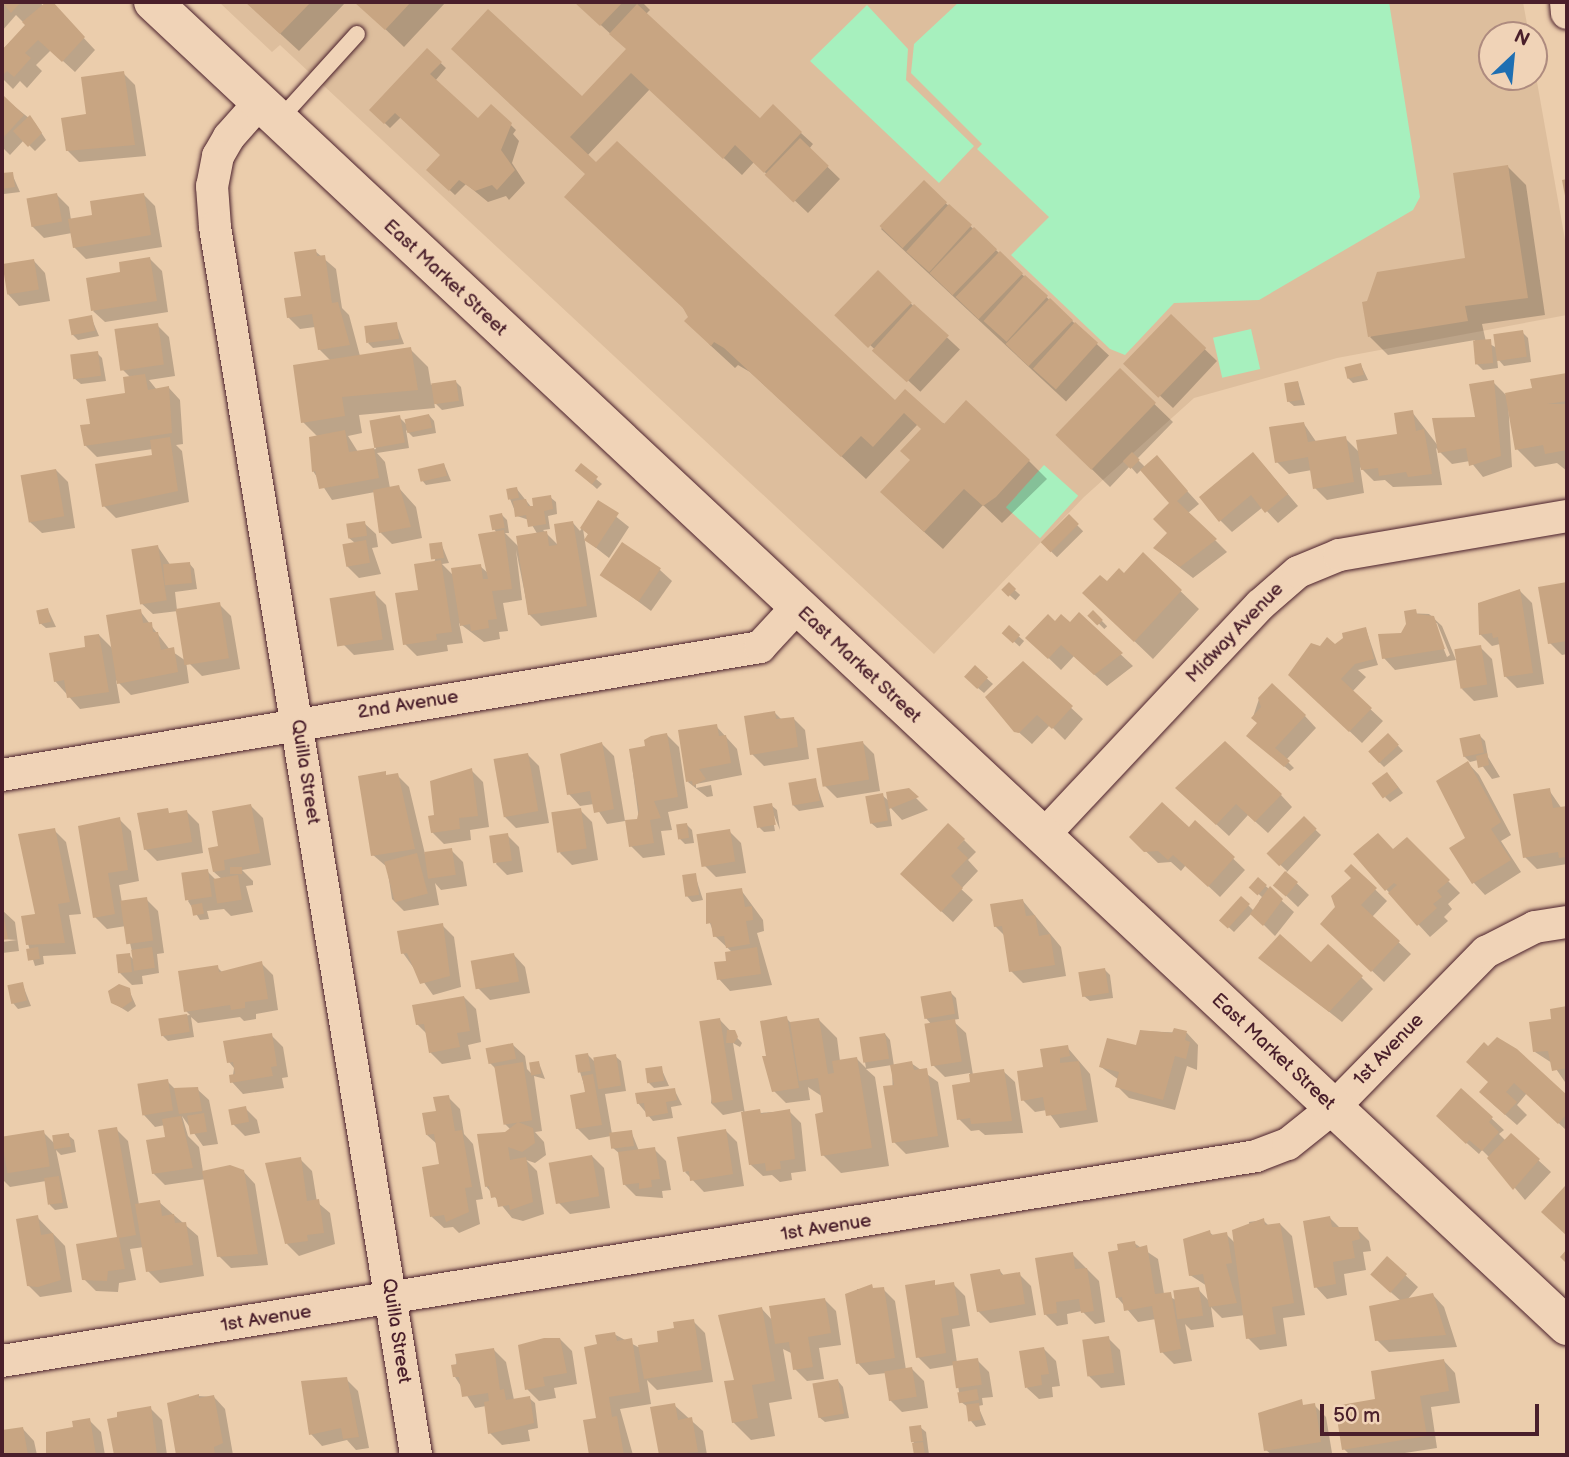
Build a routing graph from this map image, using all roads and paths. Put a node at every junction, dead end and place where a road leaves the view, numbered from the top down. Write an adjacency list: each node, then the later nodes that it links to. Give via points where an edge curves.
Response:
1 (153, 2): 5 (main road, East Market Street)
2 (1566, 2): 3 (street)
3 (1567, 13)
4 (358, 34): 5 (lane)
5 (270, 111): 7 (main road, East Market Street); 8 (street, Quilla Street, via 229,137 218,156 212,206)
6 (1567, 516): 10 (street, Midway Avenue, via 1339,555 1298,572 1260,605)
7 (798, 606): 8 (street, 2nd Avenue, via 760,647); 10 (main road, East Market Street)
8 (298, 723): 9 (street, 2nd Avenue); 13 (street, Quilla Street)
9 (2, 775)
10 (1043, 836): 12 (main road, East Market Street)
11 (1567, 922): 12 (street, 1st Avenue, via 1535,927 1486,952)
12 (1333, 1108): 13 (street, 1st Avenue, via 1287,1144 1234,1160); 14 (main road, East Market Street)
13 (391, 1298): 15 (street, 1st Avenue); 16 (street, Quilla Street)
14 (1567, 1326)
15 (2, 1362)
16 (416, 1455)

